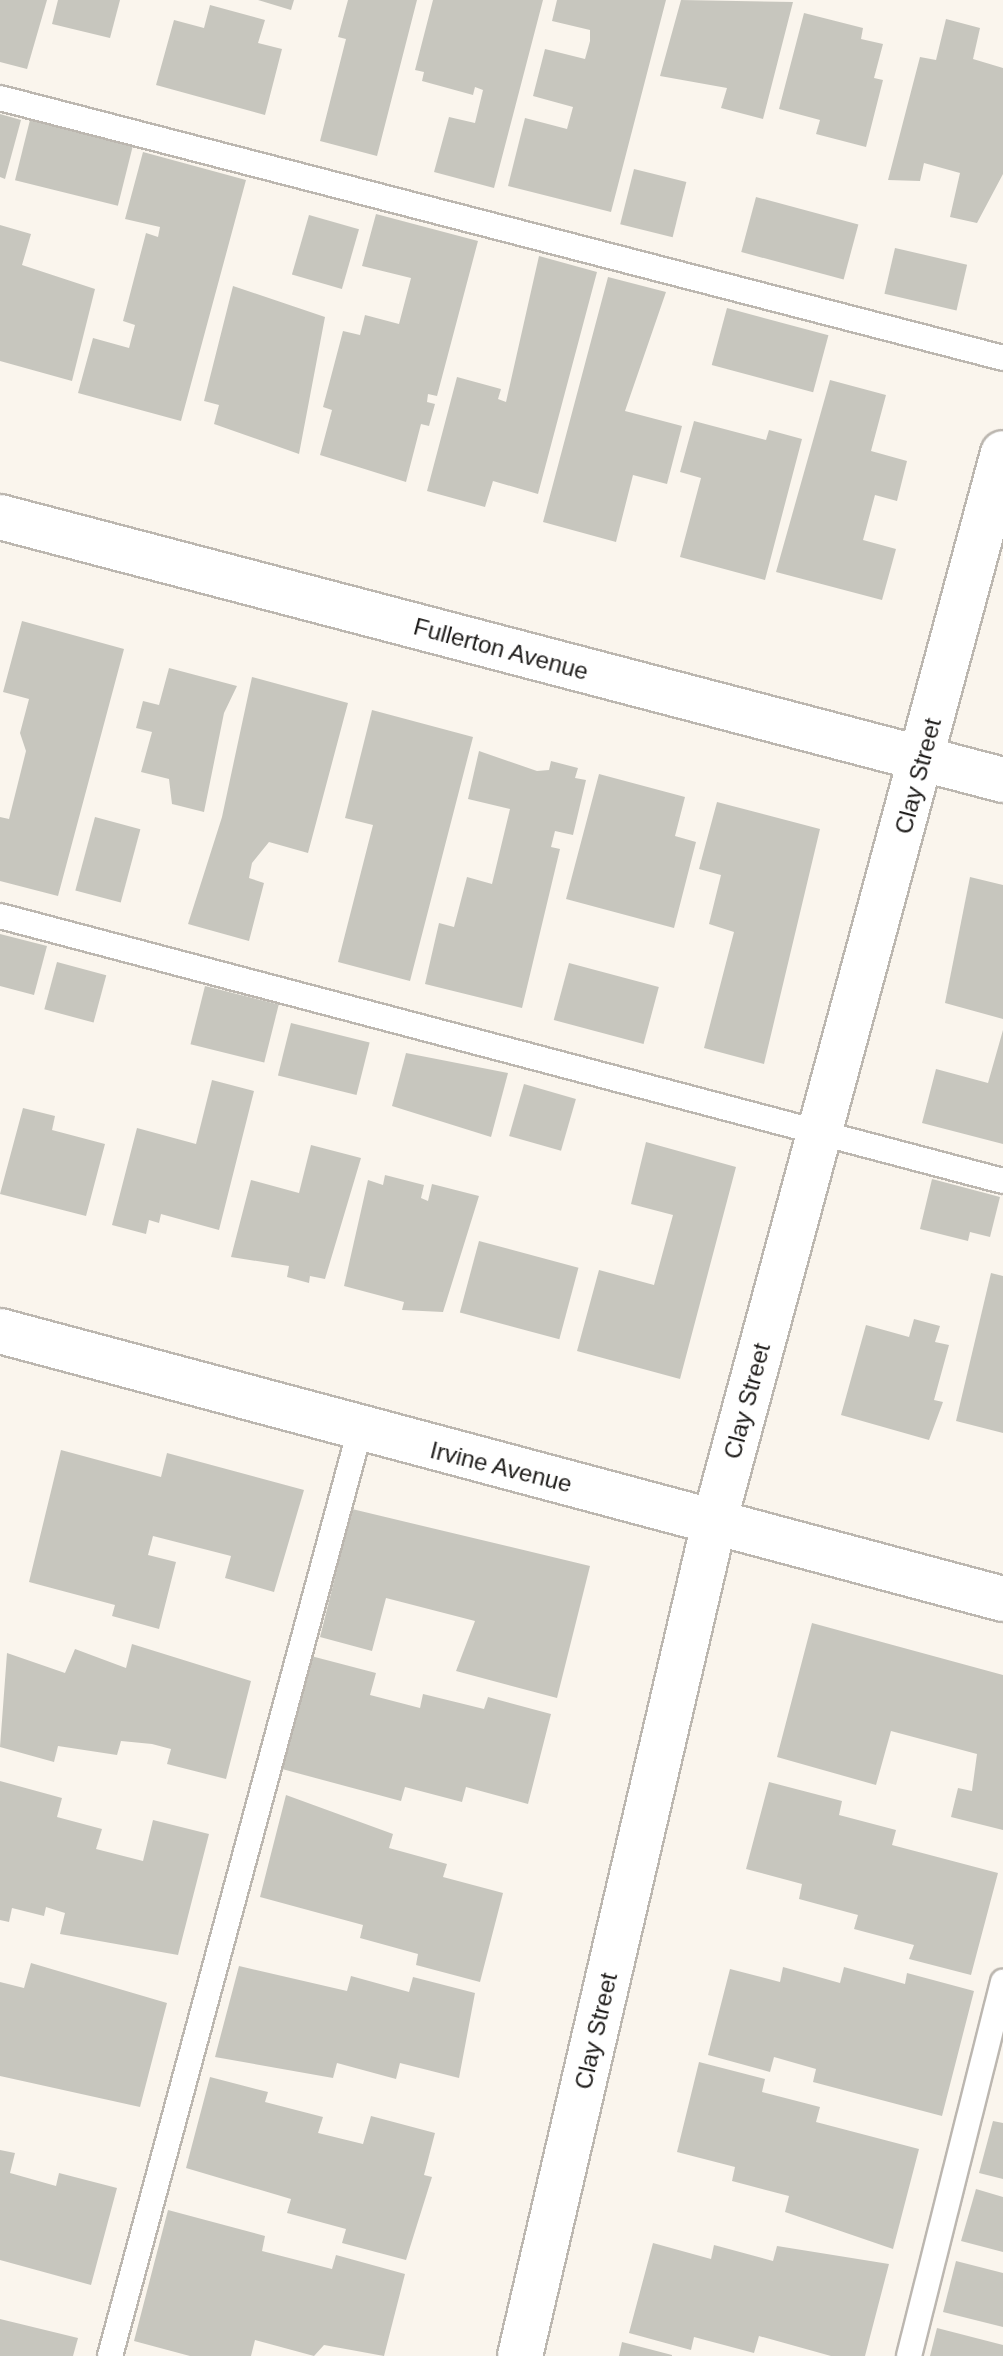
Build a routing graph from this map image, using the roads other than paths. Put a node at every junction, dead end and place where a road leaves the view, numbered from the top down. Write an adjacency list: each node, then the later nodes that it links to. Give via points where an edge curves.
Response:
1 (0, 98): 2 (lane)
2 (1003, 358)
3 (1003, 453): 5 (street, Clay Street)
4 (0, 517): 5 (street, Fullerton Avenue)
5 (923, 760): 6 (street, Fullerton Avenue); 8 (street, Clay Street)
6 (1003, 780)
7 (0, 916): 8 (lane)
8 (820, 1132): 9 (lane); 12 (street, Clay Street)
9 (1003, 1181)
10 (0, 1331): 11 (street, Irvine Avenue)
11 (359, 1433): 12 (street, Irvine Avenue); 15 (lane)
12 (715, 1519): 13 (street, Irvine Avenue); 16 (street, Clay Street)
13 (1003, 1599)
14 (1003, 1982): 17 (lane)
15 (110, 2356)
16 (520, 2356)
17 (909, 2356)

